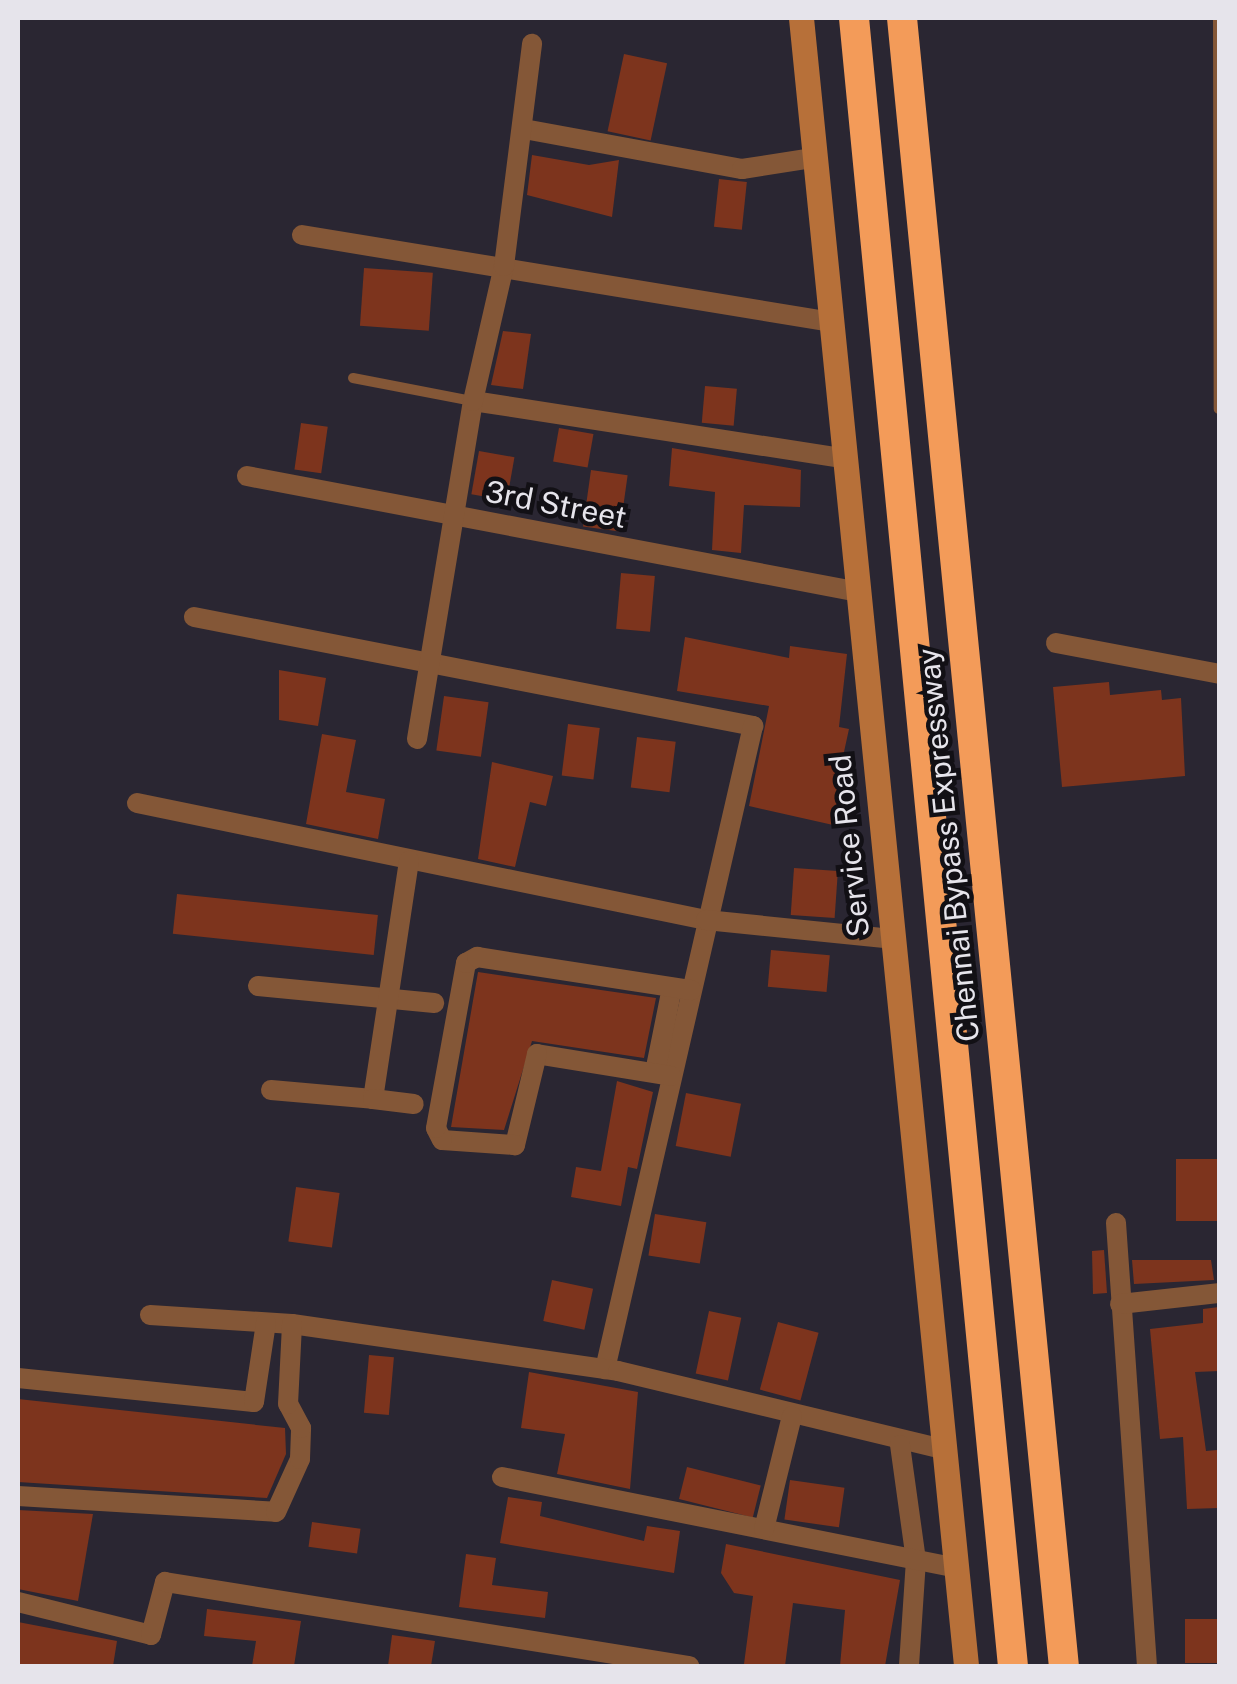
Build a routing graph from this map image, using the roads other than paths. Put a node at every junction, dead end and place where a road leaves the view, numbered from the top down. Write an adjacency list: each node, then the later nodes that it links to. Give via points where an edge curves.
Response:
1 (801, 18): 7 (street, Service Road)
2 (854, 18): 55 (highway, Chennai Bypass Expressway)
3 (902, 18): 56 (highway, Chennai Bypass Expressway)
4 (1218, 18): 13 (lane)
5 (532, 44): 6 (street)
6 (524, 129): 7 (street, via 742,169); 9 (street)
7 (813, 158): 10 (street, Service Road)
8 (302, 235): 9 (street)
9 (504, 266): 10 (street); 12 (street)
10 (831, 322): 14 (street, Service Road)
11 (354, 378): 12 (lane)
12 (473, 400): 14 (street); 16 (street)
13 (1219, 409)
14 (846, 459): 17 (street, Service Road)
15 (247, 476): 16 (street, 3rd Street)
16 (454, 516): 17 (street, 3rd Street); 20 (street)
17 (854, 591): 26 (street, Service Road)
18 (194, 617): 20 (street)
19 (1056, 642): 21 (street)
20 (429, 664): 22 (street); 25 (street, via 753,726)
21 (1220, 674)
22 (417, 739)
23 (137, 803): 24 (street)
24 (409, 860): 25 (street); 29 (street)
25 (706, 920): 26 (street); 28 (street)
26 (892, 939): 45 (street, Service Road)
27 (258, 986): 29 (street)
28 (681, 989): 31 (street); 31 (street, via 477,958 466,963 438,1135 515,1145 536,1054)
29 (392, 1000): 30 (street); 33 (street)
30 (434, 1002)
31 (663, 1074): 41 (street)
32 (271, 1090): 33 (street)
33 (373, 1099): 34 (street)
34 (414, 1104)
35 (1116, 1223): 37 (street)
36 (1220, 1293): 37 (street)
37 (1120, 1304): 57 (street)
38 (150, 1315): 39 (street)
39 (266, 1323): 40 (street); 42 (street, via 254,1402)
40 (292, 1324): 41 (street); 47 (street, via 288,1404 300,1428 300,1459 276,1512)
41 (605, 1369): 43 (street)
42 (18, 1378)
43 (792, 1416): 44 (street); 48 (street)
44 (900, 1445): 45 (street); 49 (street)
45 (946, 1450): 50 (street, Service Road)
46 (502, 1477): 48 (street)
47 (18, 1496)
48 (764, 1529): 49 (street)
49 (916, 1560): 50 (street); 53 (street)
50 (956, 1568): 54 (street, Service Road)
51 (18, 1602): 52 (street, via 151,1635 165,1582)
52 (689, 1666)
53 (909, 1666)
54 (966, 1666)
55 (1013, 1666)
56 (1064, 1666)
57 (1147, 1666)

